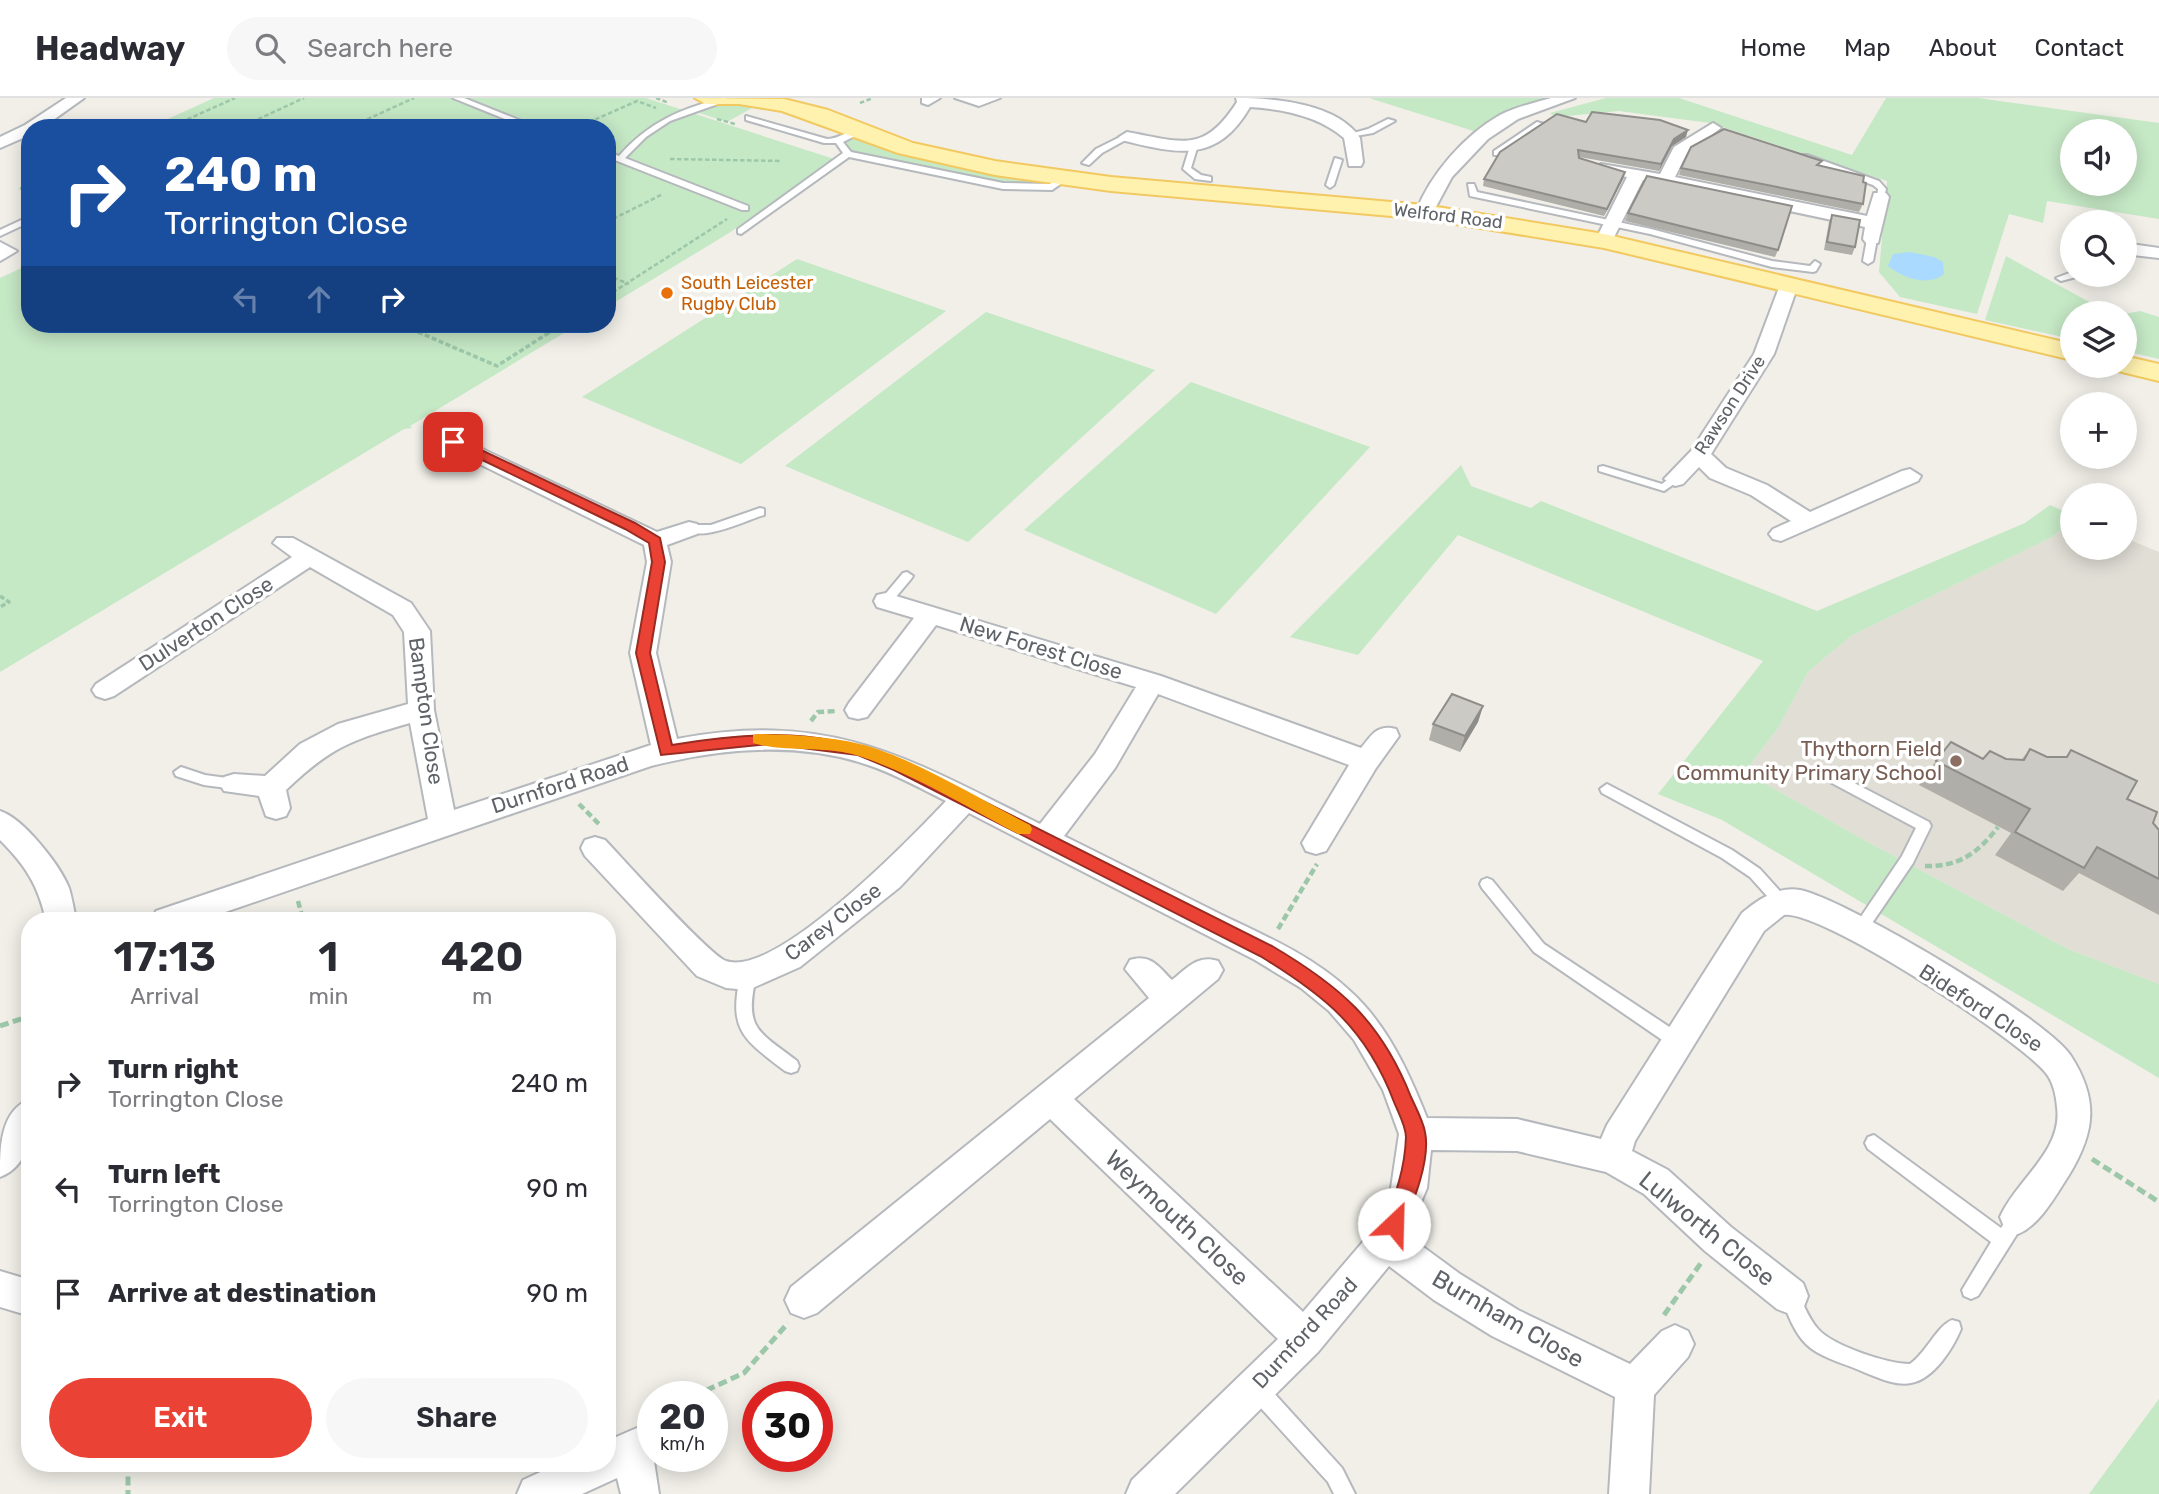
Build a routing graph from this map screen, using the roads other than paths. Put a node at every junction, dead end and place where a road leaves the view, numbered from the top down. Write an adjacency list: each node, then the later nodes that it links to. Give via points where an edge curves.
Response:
1 (76, 98): 11 (street)
2 (457, 98): 12 (lane)
3 (698, 98): 9 (lane)
4 (799, 98): 10 (main road, Welford Road)
5 (1567, 98): 17 (street, via 1506,119)
6 (978, 99): 13 (street)
7 (1245, 100): 19 (street, via 1276,103 1327,121); 24 (street, via 1227,131 1214,141)
8 (750, 105): 9 (main road, Welford Road); 10 (main road, Welford Road, via 784,105); 20 (lane, via 827,142)
9 (714, 110): 29 (lane, via 676,115 639,136)
10 (820, 115): 20 (main road, Welford Road)
11 (44, 119)
12 (512, 119)
13 (981, 119)
14 (1391, 121): 19 (lane)
15 (1540, 124): 22 (lane)
16 (1681, 127): 37 (street, via 1714,131 1680,150)
17 (1492, 130): 22 (lane); 42 (street, via 1446,172)
18 (21, 132): 23 (street)
19 (1350, 135): 30 (street, via 1355,144)
20 (848, 136): 27 (lane); 35 (main road, Welford Road, via 995,168)
21 (1127, 137): 24 (street); 31 (lane)
22 (1518, 138): 26 (lane)
23 (2, 141)
24 (1195, 145): 36 (lane, via 1186,169)
25 (1790, 152): 40 (lane, via 1875,183 1882,189)
26 (1497, 153)
27 (848, 154): 35 (lane, via 1003,186 1052,187); 44 (lane)
28 (616, 157): 29 (lane)
29 (621, 158): 41 (lane)
30 (1347, 161): 32 (street); 38 (lane)
31 (1086, 163)
32 (1375, 164)
33 (1604, 167): 34 (street)
34 (1637, 175): 37 (street); 46 (street)
35 (1065, 177): 42 (main road, Welford Road)
36 (1208, 179)
37 (1666, 179): 45 (street)
38 (1330, 185)
39 (1471, 186): 46 (lane, via 1473,194)
40 (1880, 197): 45 (street)
41 (745, 208)
42 (1425, 212): 46 (main road, Welford Road)
43 (21, 223): 47 (lane)
44 (741, 231)
45 (1873, 231): 50 (lane)
46 (1608, 232): 51 (lane, Welford Road, via 1772,264 1814,270); 52 (main road, Welford Road)
47 (0, 233)
48 (2137, 249): 49 (street)
49 (2159, 253)
50 (1868, 261)
51 (1815, 264)
52 (1789, 285): 53 (main road, Welford Road); 58 (street, Rawson Drive, via 1764,354)
53 (2060, 349)
54 (2137, 367): 55 (main road)
55 (2159, 373)
56 (453, 442): 57 (street)
57 (477, 453): 59 (street); 67 (street)
58 (1699, 455): 62 (street, Rawson Drive); 64 (street, via 1718,473 1759,490)
59 (454, 467)
60 (1603, 469): 62 (lane, via 1664,488)
61 (1910, 476): 64 (street)
62 (1675, 479)
63 (761, 512): 65 (lane, via 712,529)
64 (1806, 520): 66 (street)
65 (689, 529): 67 (street)
66 (1782, 534)
67 (655, 541): 78 (street, via 657,573 643,653)
68 (285, 543): 69 (street, Bampton Close)
69 (308, 558): 74 (street, Dulverton Close); 75 (street, Bampton Close, via 402,609 417,631)
70 (907, 576): 71 (lane)
71 (886, 601): 72 (street, New Forest Close)
72 (930, 615): 73 (street, New Forest Close); 76 (street, New Forest Close)
73 (1152, 682): 79 (street, New Forest Close, via 1291,729); 87 (street, New Forest Close, via 1105,761)
74 (105, 690)
75 (421, 710): 82 (street, via 347,730 310,751 273,797); 86 (street, Bampton Close)
76 (858, 710)
77 (1386, 736): 79 (street)
78 (666, 751): 84 (street, Durnford Road, via 725,741 813,742 860,750); 86 (street, Durnford Road)
79 (1366, 761): 88 (street)
80 (181, 772): 82 (lane)
81 (1835, 778): 94 (lane, via 1924,826 1908,859)
82 (234, 784)
83 (1607, 789): 91 (lane, via 1727,854 1755,873)
84 (965, 799): 87 (street, Durnford Road); 97 (street, Carey Close, via 890,879 789,958)
85 (0, 822): 92 (street, via 28,850 54,888)
86 (443, 824): 93 (street, Durnford Road)
87 (1044, 840): 103 (street, Durnford Road, via 1266,951 1331,994 1365,1030 1397,1084)
88 (1316, 843)
89 (595, 849): 97 (street, via 708,967)
90 (1487, 884): 99 (lane, via 1539,948)
91 (1781, 902): 94 (street, Bideford Close, via 1802,902); 99 (street, via 1753,922)
92 (59, 912)
93 (190, 912)
94 (1859, 931): 107 (street, Bideford Close, via 2002,1017 2057,1060 2072,1091 2073,1136)
95 (1141, 969): 98 (street)
96 (1206, 970): 98 (street)
97 (748, 977): 100 (lane, via 741,1004 748,1032)
98 (1169, 998): 101 (street)
99 (1677, 1041): 105 (street, via 1619,1136)
100 (791, 1066)
101 (1049, 1097): 113 (street); 115 (street, Weymouth Close)
102 (21, 1128): 106 (street)
103 (1416, 1133): 105 (street, Lulworth Close, via 1517,1135); 108 (street, Durnford Road, via 1409,1188)
104 (1874, 1143): 107 (lane)
105 (1613, 1158): 112 (street, Lulworth Close, via 1656,1182)
106 (0, 1161)
107 (2010, 1229): 110 (lane)
108 (1386, 1242): 115 (street, Durnford Road); 118 (street, Burnham Close, via 1505,1323)
109 (0, 1289): 111 (street)
110 (1971, 1290)
111 (21, 1295)
112 (1790, 1296): 114 (lane, via 1815,1340 1896,1373 1911,1374 1921,1368)
113 (804, 1300)
114 (1952, 1329)
115 (1305, 1339): 117 (street, Durnford Road)
116 (1675, 1344): 118 (street)
117 (1256, 1387): 123 (street, Durnford Road); 124 (lane, via 1335,1475)
118 (1635, 1387): 125 (street)
119 (624, 1454): 121 (street)
120 (585, 1472): 122 (street)
121 (640, 1491)
122 (537, 1494)
123 (1146, 1494)
124 (1345, 1494)
125 (1629, 1494)

